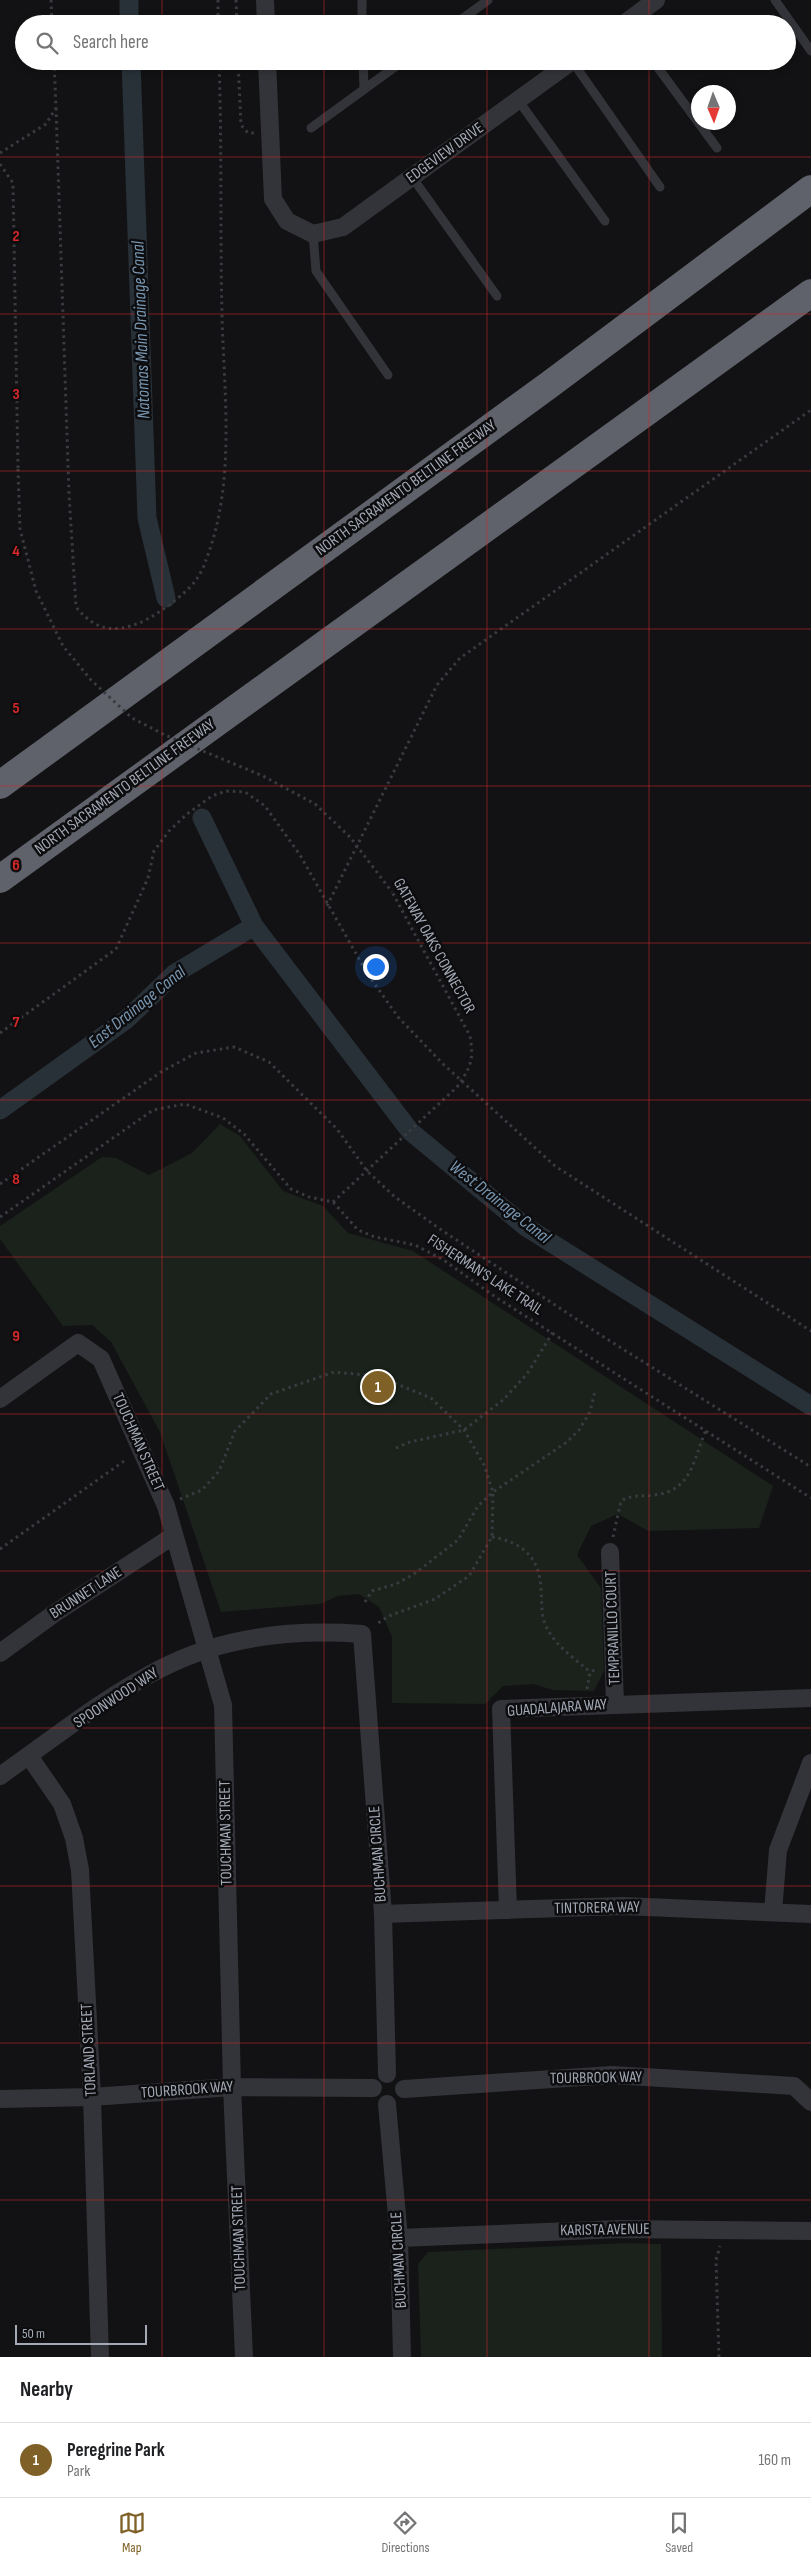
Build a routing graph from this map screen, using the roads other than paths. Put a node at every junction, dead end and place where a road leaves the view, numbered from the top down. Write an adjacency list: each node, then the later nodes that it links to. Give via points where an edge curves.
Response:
1 (265, 0): 6 (street)
2 (362, 0): 7 (lane)
3 (488, 0): 8 (lane)
4 (656, 0): 9 (street)
5 (775, 0): 10 (lane)
6 (266, 15)
7 (362, 15)
8 (467, 15)
9 (637, 15)
10 (786, 15)
11 (796, 30): 12 (lane)
12 (811, 51)
13 (267, 70): 27 (street, via 273,199 287,221)
14 (363, 70): 19 (lane)
15 (390, 70): 19 (lane)
16 (560, 70): 20 (street, EDGEVIEW DRIVE)
17 (578, 70): 24 (lane)
18 (660, 70): 22 (lane)
19 (364, 89): 21 (lane)
20 (518, 100): 23 (street, EDGEVIEW DRIVE); 26 (lane)
21 (310, 128)
22 (717, 148)
23 (412, 177): 27 (street, EDGEVIEW DRIVE, via 343,227); 29 (lane)
24 (660, 186)
25 (811, 189): 31 (highway, NORTH SACRAMENTO BELTLINE FREEWAY)
26 (606, 221)
27 (313, 234): 30 (lane, via 316,271)
28 (811, 293): 34 (highway, NORTH SACRAMENTO BELTLINE FREEWAY)
29 (497, 296)
30 (388, 375)
31 (161, 668): 32 (highway); 33 (highway, NORTH SACRAMENTO BELTLINE FREEWAY)
32 (0, 765)
33 (0, 785)
34 (0, 878)
35 (0, 1399): 36 (street, TOUCHMAN STREET, via 78,1342 101,1359 166,1506)
36 (173, 1536): 39 (street, TOUCHMAN STREET); 40 (street, BRUNNET LANE)
37 (610, 1552): 42 (street, TEMPRANILLO COURT)
38 (362, 1634): 39 (street, SPOONWOOD WAY, via 325,1631 287,1633 250,1638); 48 (street, BUCHMAN CIRCLE)
39 (209, 1649): 43 (street, SPOONWOOD WAY, via 162,1668 130,1686); 51 (street, TOUCHMAN STREET, via 223,1705)
40 (0, 1653)
41 (811, 1698): 42 (street, GUADALAJARA WAY)
42 (615, 1705): 46 (street, GUADALAJARA WAY, via 501,1709)
43 (29, 1756): 45 (street, SPOONWOOD WAY); 54 (street, TORLAND STREET, via 62,1804 74,1838 80,1870)
44 (811, 1763): 47 (street, via 778,1850)
45 (0, 1776)
46 (508, 1910): 47 (street, TINTORERA WAY, via 623,1906); 48 (street, TINTORERA WAY)
47 (773, 1912): 49 (street, TINTORERA WAY)
48 (383, 1914): 50 (street, BUCHMAN CIRCLE)
49 (811, 1914)
50 (386, 2074): 52 (street, via 378,2078); 53 (street, via 400,2078)
51 (232, 2087): 52 (street, TOURBROOK WAY); 54 (street, TOURBROOK WAY); 61 (street, TOUCHMAN STREET)
52 (374, 2088): 57 (street, via 376,2097)
53 (404, 2089): 56 (street, TOURBROOK WAY, via 612,2075 794,2086); 57 (street, via 398,2102)
54 (92, 2096): 55 (street, TOURBROOK WAY); 60 (street, TORLAND STREET)
55 (0, 2099)
56 (811, 2102)
57 (387, 2104): 59 (street, BUCHMAN CIRCLE)
58 (811, 2230): 59 (street, KARISTA AVENUE, via 687,2236 620,2229)
59 (399, 2238): 62 (street, BUCHMAN CIRCLE)
60 (100, 2357)
61 (244, 2357)
62 (402, 2357)

